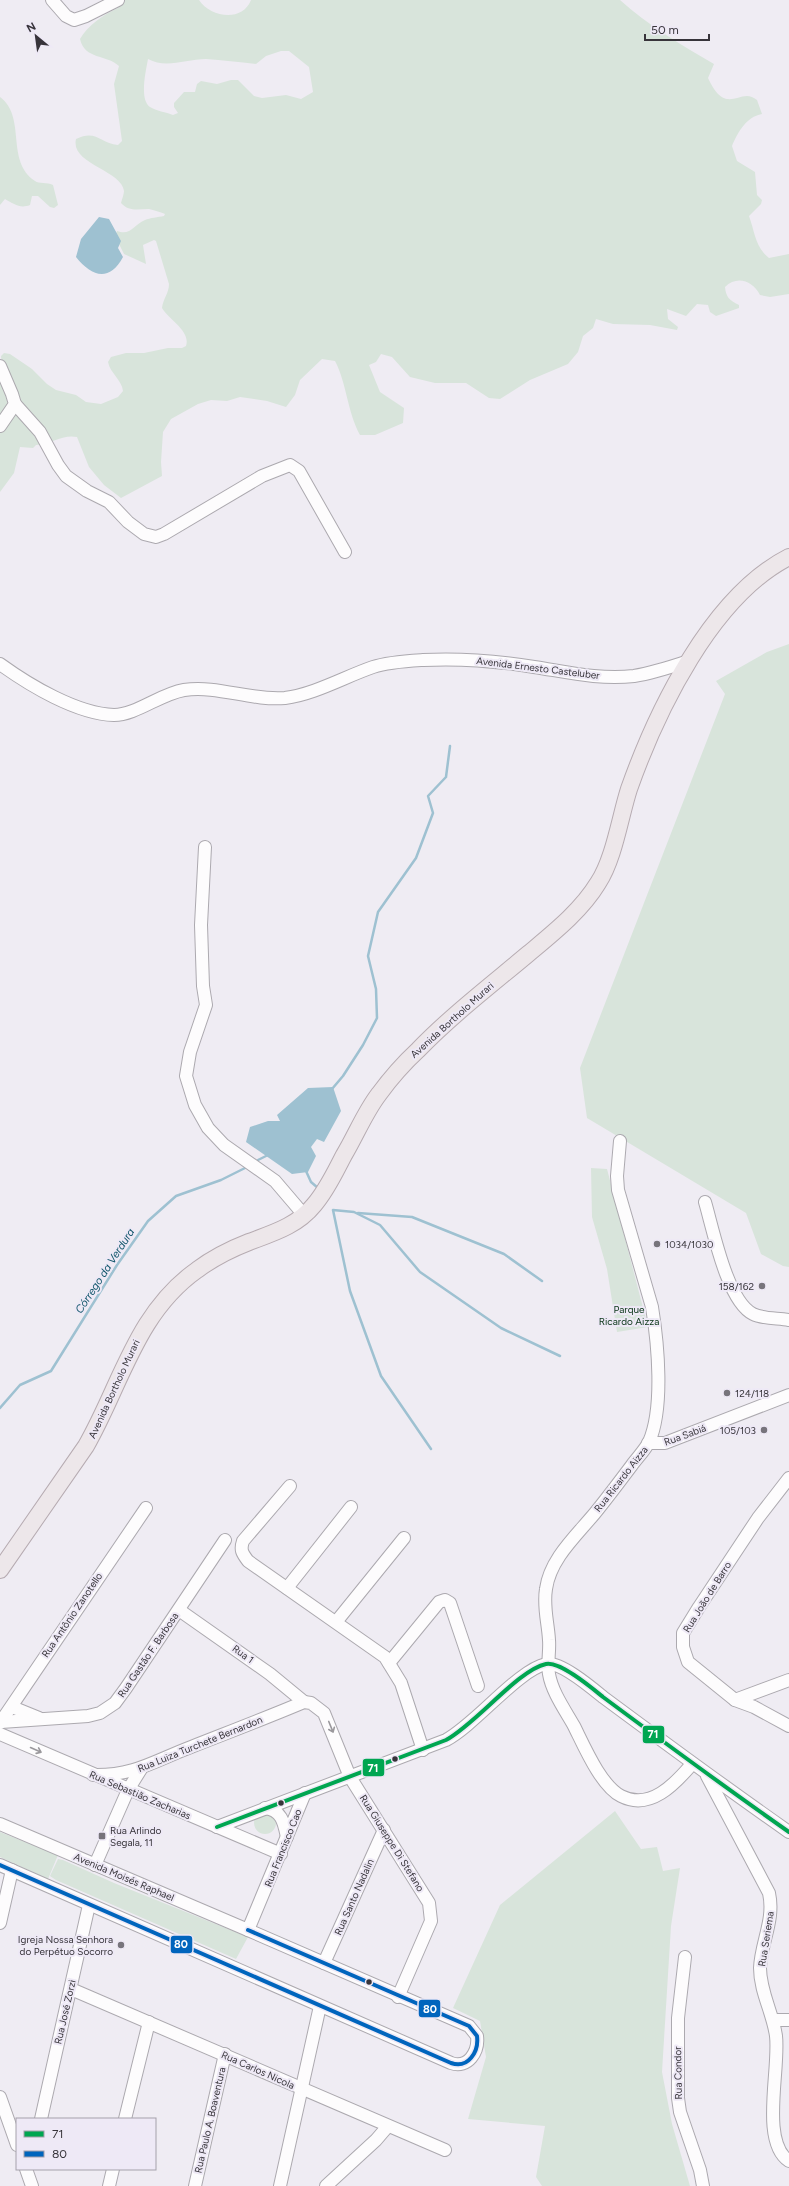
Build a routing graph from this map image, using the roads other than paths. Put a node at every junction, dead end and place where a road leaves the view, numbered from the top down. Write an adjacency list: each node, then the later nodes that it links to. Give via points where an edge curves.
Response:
1 (52, 0): 2 (street, via 66,16 74,20)
2 (118, 0)
3 (0, 366): 4 (street)
4 (15, 404): 5 (street); 6 (street, via 40,432 66,476 109,502 144,534 156,537 164,534 262,476 290,465 299,471)
5 (0, 426)
6 (345, 552)
7 (789, 557): 8 (main road, Avenida Bortholo Murari, via 761,574 738,595)
8 (689, 661): 9 (street, Avenida Ernesto Casteluber, via 652,673 590,676 481,661 421,660 374,667 285,698 264,698 196,689 183,690 115,715 85,709 55,697); 13 (main road, Avenida Bortholo Murari, via 648,740 629,791 606,868 598,883 576,911 554,932 415,1052 378,1095 322,1195)
9 (0, 664)
10 (205, 847): 13 (street, via 201,925 206,1005 190,1052 186,1076 195,1105 208,1128 224,1145 275,1181)
11 (620, 1142): 16 (street, Rua Ricardo Aizza, via 618,1190 652,1307 658,1348 656,1402)
12 (705, 1202): 14 (street, via 728,1282 737,1297 752,1314)
13 (304, 1215): 23 (main road, Avenida Bortholo Murari, via 280,1230 210,1261 167,1297 140,1334 128,1356 97,1427 68,1474)
14 (789, 1320)
15 (789, 1395): 16 (street, Rua Sabiá, via 665,1443)
16 (648, 1443): 28 (street, Rua Ricardo Aizza, via 553,1566 548,1579 545,1602 549,1639)
17 (789, 1478): 31 (street, Rua João de Barro, via 758,1518 683,1633 683,1647 688,1662)
18 (290, 1486): 24 (street, via 243,1541 241,1548 248,1561)
19 (351, 1507): 24 (street)
20 (146, 1508): 33 (street, Rua Antônio Zanotello)
21 (404, 1538): 26 (street)
22 (225, 1540): 25 (street, Rua Gastão F. Barbosa)
23 (0, 1570)
24 (287, 1588): 26 (street)
25 (179, 1610): 32 (street, Rua 1, via 270,1674); 34 (street, Rua Gastão F. Barbosa, via 126,1688 108,1709 88,1716)
26 (336, 1622): 27 (street)
27 (389, 1663): 30 (street, via 439,1602 445,1600 450,1603); 37 (street, via 401,1682)
28 (544, 1665): 37 (street, via 524,1676 460,1732); 38 (street, via 560,1667 586,1684); 38 (street, Rua Ricardo Aizza, via 594,1764 614,1793 629,1800 652,1797 674,1785)
29 (789, 1680): 31 (street)
30 (478, 1686)
31 (735, 1700): 36 (street, Rua João de Barro)
32 (304, 1702): 39 (street, Rua Luiza Turchete Bernardon); 42 (street, Rua Giuseppe Di Stefano, one-way to 42, via 311,1703 324,1712)
33 (12, 1707): 34 (street); 35 (street, Rua Antônio Zanotello)
34 (39, 1718): 35 (street, Rua Gastão F. Barbosa)
35 (0, 1726): 41 (street, Rua Sebastião Zacharias, one-way to 41)
36 (789, 1726)
37 (423, 1750): 42 (street)
38 (692, 1764): 40 (street)
39 (141, 1769): 41 (street, Rua Luiza Turchete Bernardon, via 115,1775); 43 (street)
40 (705, 1774): 49 (street); 63 (street, Rua Seriema, via 769,1893 772,1904 760,1967 766,2002)
41 (93, 1775): 43 (street, Rua Sebastião Zacharias)
42 (350, 1777): 44 (street); 48 (street, Rua Giuseppe Di Stefano)
43 (128, 1790): 47 (street, Rua Sebastião Zacharias); 52 (street)
44 (305, 1793): 45 (street); 50 (street, Rua Francisco Cao)
45 (265, 1808): 47 (street); 50 (street, via 279,1814)
46 (0, 1824): 52 (street, Avenida Moisés Raphael)
47 (217, 1827): 51 (street, Rua Sebastião Zacharias)
48 (384, 1830): 59 (street, Rua Santo Nadalin); 61 (street, Rua Giuseppe Di Stefano, via 429,1903 432,1913 431,1921)
49 (789, 1832)
50 (287, 1838): 51 (street, Rua Francisco Cao)
51 (280, 1854): 57 (street, Rua Francisco Cao)
52 (96, 1865): 57 (street, Avenida Moisés Raphael)
53 (0, 1866): 54 (street, Avenida Moisés Raphael)
54 (12, 1870): 55 (street, Avenida Moisés Raphael); 56 (street)
55 (89, 1905): 60 (street, Rua José Zorzi); 62 (street, Avenida Moisés Raphael)
56 (0, 1923)
57 (248, 1930): 59 (street, Avenida Moisés Raphael)
58 (685, 1958): 83 (street, Rua Condor, via 678,2018 678,2098)
59 (324, 1964): 61 (street, Avenida Moisés Raphael)
60 (70, 1989): 65 (street, Rua Carlos Nicola); 69 (street, Rua José Zorzi)
61 (398, 1997): 62 (street, Avenida Moisés Raphael, via 474,2030 478,2041 469,2061 462,2065 451,2063)
62 (320, 2006): 67 (street)
63 (774, 2020): 64 (street); 75 (street, Rua Seriema, via 777,2046 773,2135 780,2153)
64 (789, 2020)
65 (149, 2022): 66 (street, Rua Carlos Nicola); 70 (street)
66 (225, 2054): 67 (street, Rua Carlos Nicola); 80 (street, Rua Paulo A. Boaventura)
67 (302, 2090): 71 (street, Rua Carlos Nicola); 81 (street)
68 (0, 2097): 72 (street)
69 (41, 2118)
70 (125, 2118)
71 (388, 2126): 74 (street, Rua Carlos Nicola); 82 (street)
72 (14, 2130): 73 (street)
73 (16, 2140)
74 (445, 2150)
75 (789, 2161)
76 (26, 2170): 78 (street)
77 (113, 2170): 79 (street)
78 (32, 2186)
79 (109, 2186)
80 (195, 2186)
81 (280, 2186)
82 (326, 2186)
83 (703, 2186)

